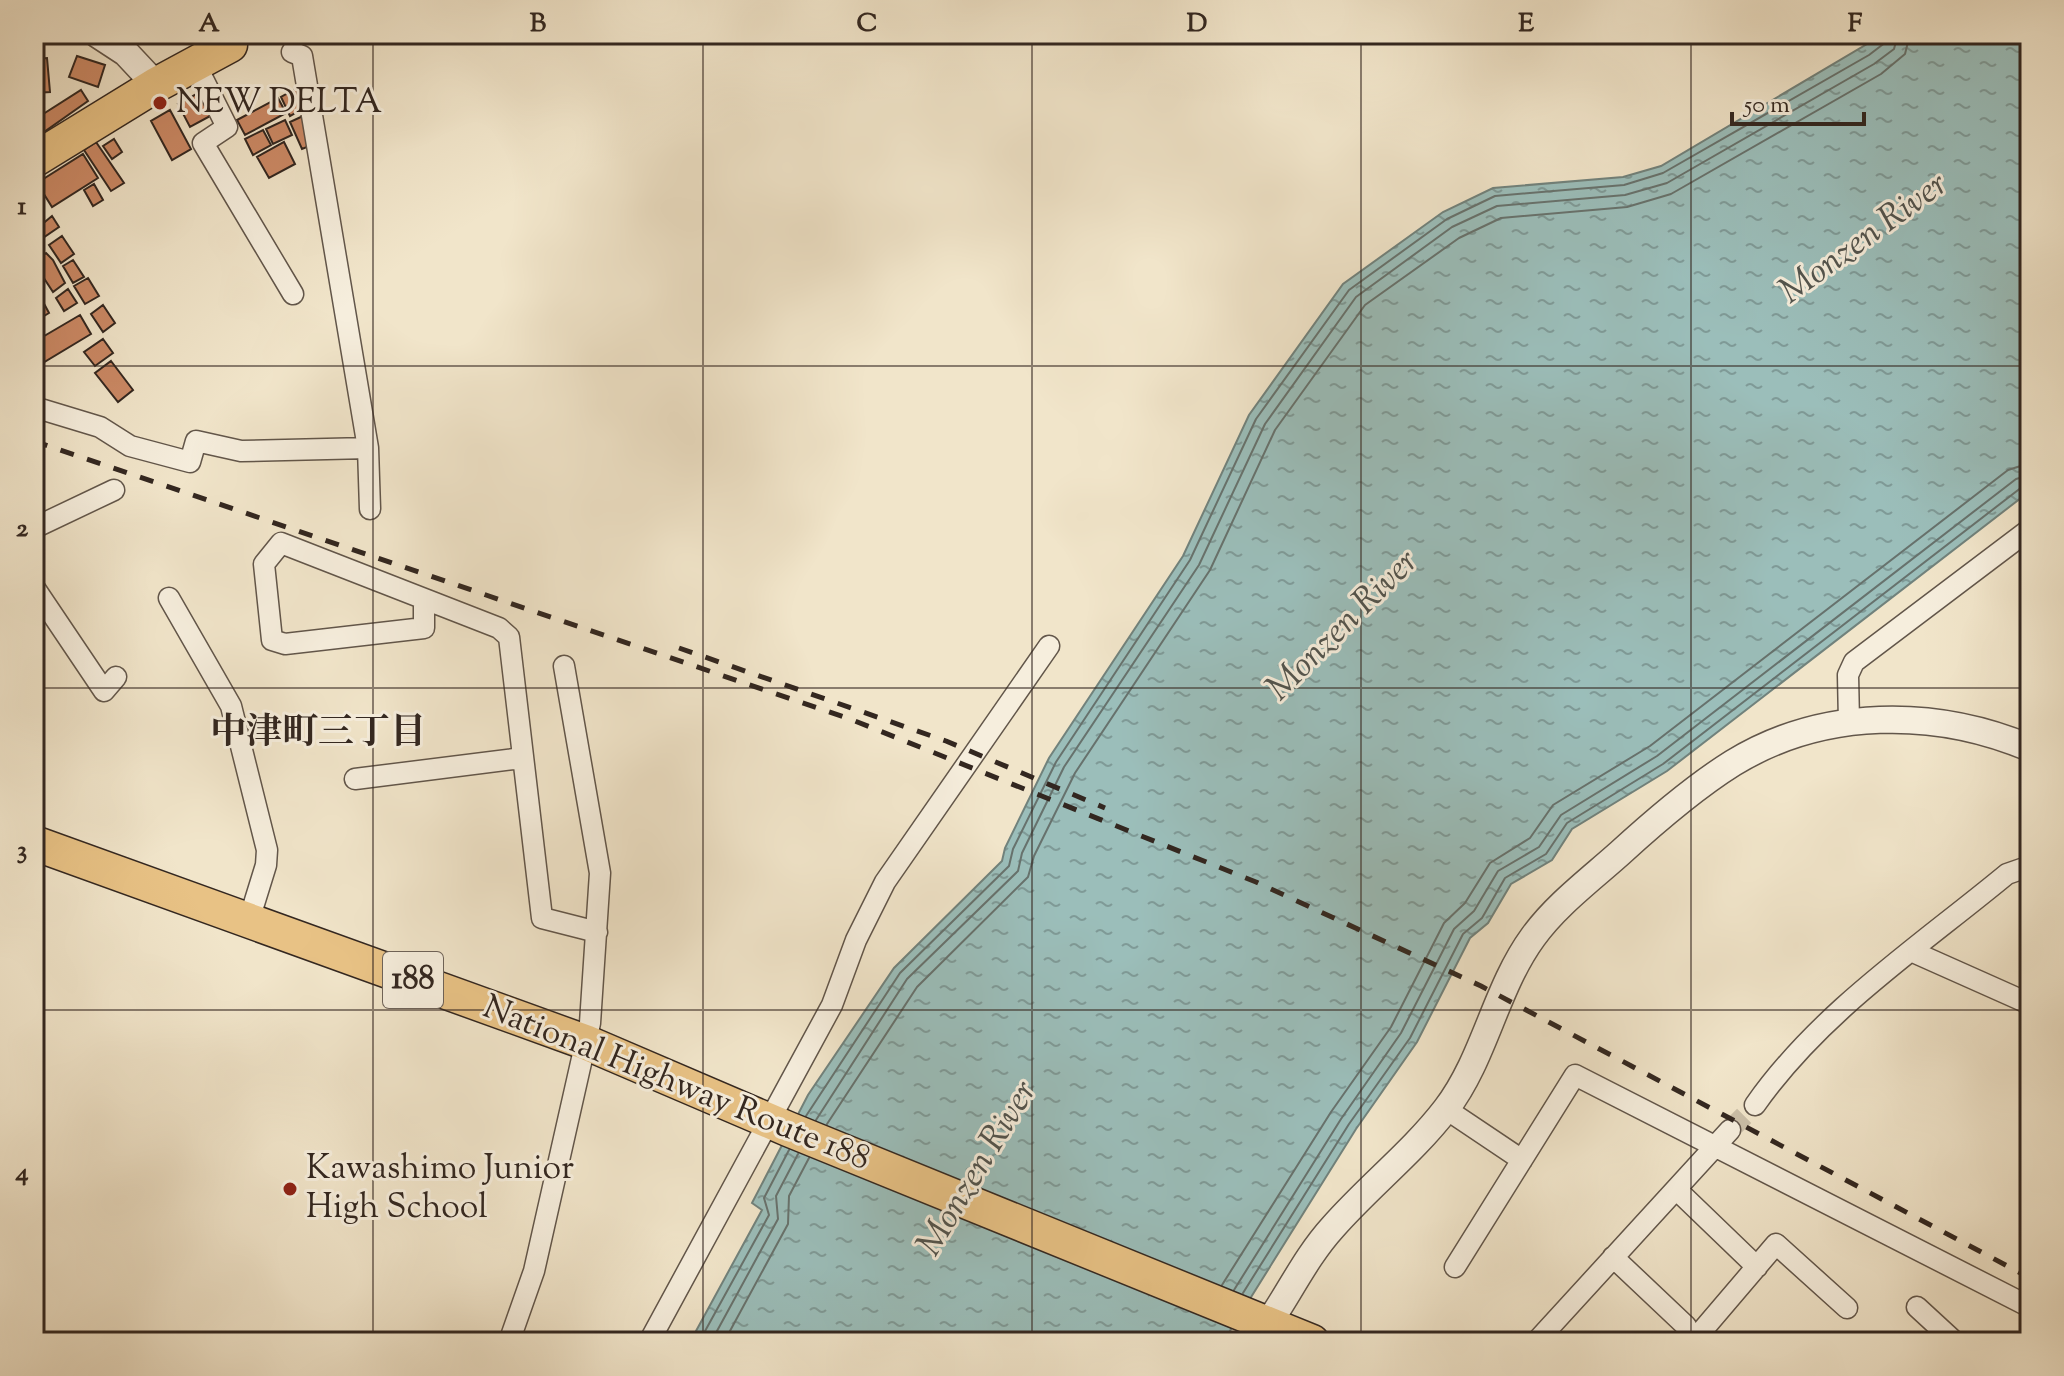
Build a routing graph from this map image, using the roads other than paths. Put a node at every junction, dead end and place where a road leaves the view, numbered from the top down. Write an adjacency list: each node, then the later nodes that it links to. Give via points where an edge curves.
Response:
1 (97, 34): 4 (street, via 126,53)
2 (214, 48): 4 (highway); 6 (street, via 227,127 203,143)
3 (292, 52): 8 (street, via 302,56)
4 (156, 85): 5 (highway)
5 (34, 160)
6 (293, 294)
7 (34, 407): 8 (street, via 100,427 130,446 190,462 196,441 241,451)
8 (368, 448): 10 (street)
9 (114, 490): 11 (street)
10 (370, 509)
11 (34, 528)
12 (2030, 529): 19 (street, via 1854,662 1848,675)
13 (34, 587): 18 (street, via 104,691)
14 (169, 598): 27 (street, via 211,675 225,688 239,735 267,850)
15 (424, 601): 15 (street, via 281,543 264,564 272,640 285,644 424,628); 21 (street, via 499,628 509,637)
16 (1049, 646): 34 (street, via 885,882)
17 (564, 666): 28 (street, via 600,873)
18 (116, 677)
19 (1849, 722): 20 (street, via 1923,720); 33 (street, via 1775,743 1734,762 1565,903 1518,959 1469,1072)
20 (2030, 748)
21 (522, 758): 22 (street); 28 (street, via 542,918)
22 (355, 779)
23 (34, 843): 27 (highway, National Highway Route 188 / 188)
24 (2030, 866): 25 (street)
25 (2007, 874): 26 (street); 29 (street)
26 (2030, 885)
27 (249, 920): 31 (highway, National Highway Route 188 / 188)
28 (597, 932): 31 (street)
29 (1911, 951): 30 (street); 32 (street, via 1858,995 1769,1084)
30 (2030, 1004)
31 (585, 1042): 34 (highway, National Highway Route 188 / 188); 46 (street, via 534,1271)
32 (1755, 1105)
33 (1446, 1109): 37 (street); 45 (street, via 1331,1228)
34 (778, 1124): 45 (highway, National Highway Route 188 / 188); 47 (street)
35 (1730, 1130): 36 (street)
36 (1714, 1148): 37 (street, via 1575,1075); 38 (street); 43 (street)
37 (1522, 1160): 40 (street)
38 (1677, 1190): 39 (street); 41 (street)
39 (1613, 1257): 41 (street, via 1694,1329); 49 (street)
40 (1455, 1267)
41 (1757, 1267): 44 (street, via 1776,1244)
42 (1917, 1307): 50 (street)
43 (2030, 1307)
44 (1847, 1308)
45 (1258, 1328): 48 (highway, National Highway Route 188 / 188)
46 (509, 1342)
47 (649, 1342)
48 (1312, 1342)
49 (1536, 1342)
50 (1955, 1342)

